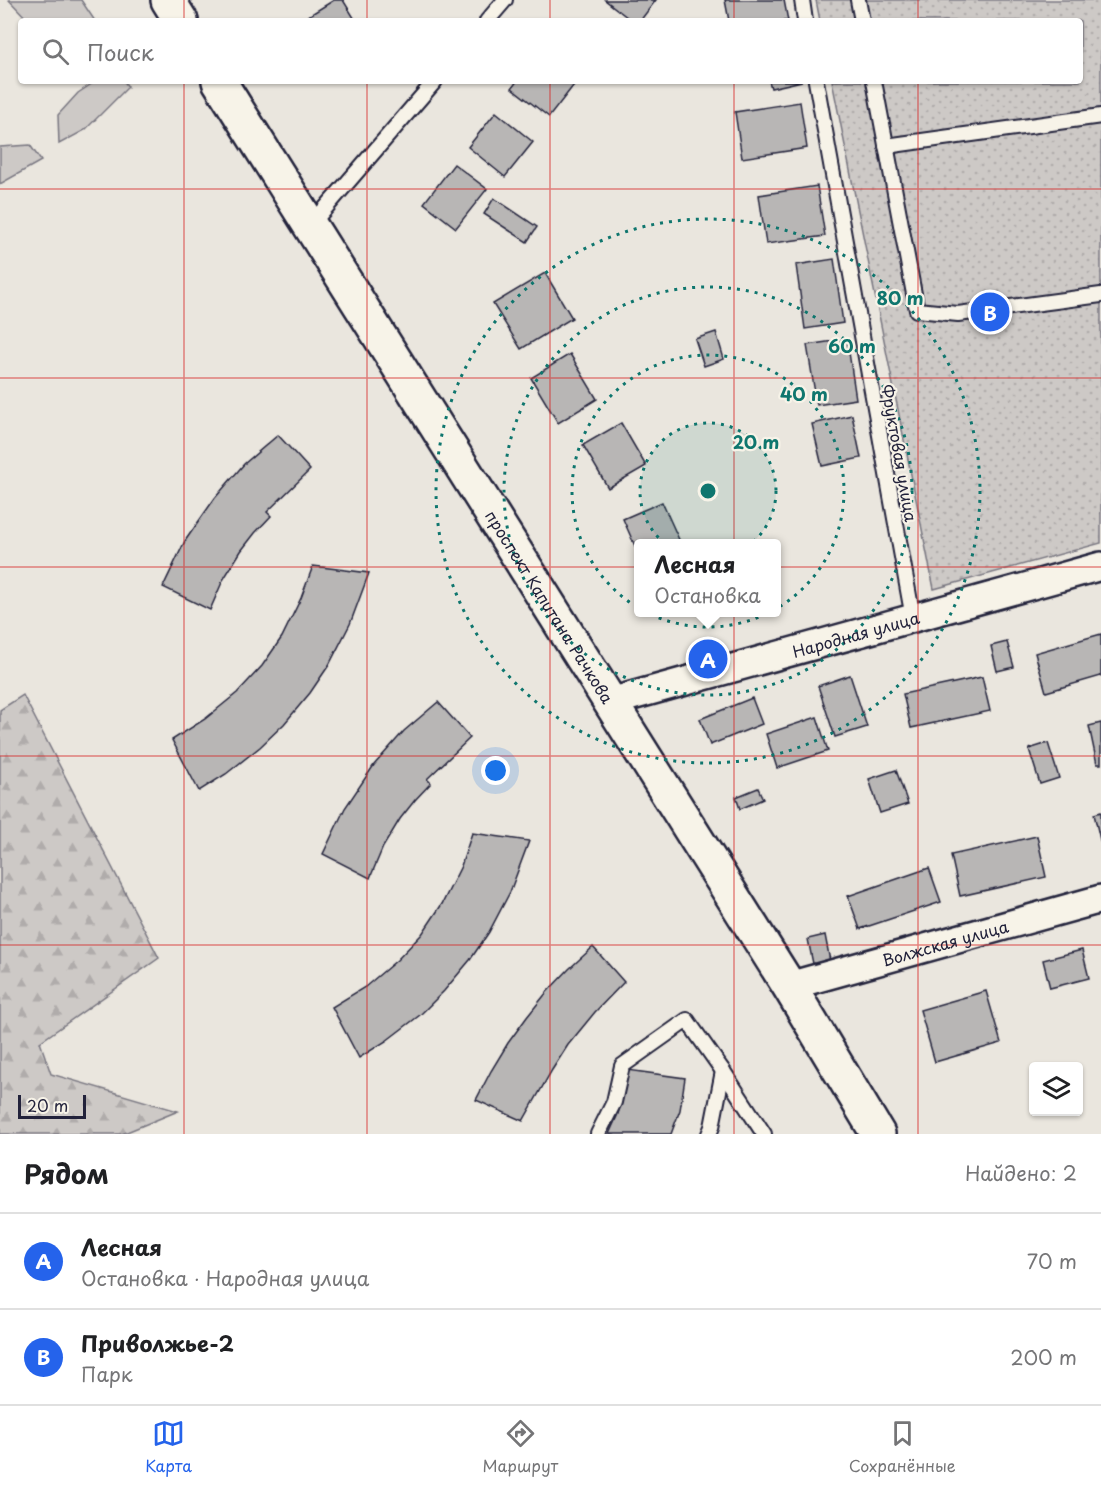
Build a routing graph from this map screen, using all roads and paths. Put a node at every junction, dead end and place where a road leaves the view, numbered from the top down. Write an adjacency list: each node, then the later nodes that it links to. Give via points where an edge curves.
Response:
1 (168, 0): 5 (street)
2 (505, 0): 6 (lane)
3 (801, 0): 7 (lane)
4 (858, 0): 8 (lane)
5 (179, 18)
6 (490, 18)
7 (804, 18)
8 (861, 18)
9 (221, 84): 15 (street, проспект Капитана Рачкова)
10 (432, 84): 15 (lane)
11 (817, 84): 18 (lane, Фруктовая улица)
12 (875, 84): 14 (lane)
13 (1101, 116): 14 (lane)
14 (886, 146): 16 (lane, via 917,310 958,314)
15 (310, 226): 19 (street, проспект Капитана Рачкова)
16 (1101, 295)
17 (1101, 566): 18 (street, Народная улица)
18 (913, 618): 19 (street, Народная улица)
19 (610, 702): 21 (street, проспект Капитана Рачкова)
20 (1101, 899): 21 (street, Волжская улица)
21 (789, 986): 26 (street, проспект Капитана Рачкова)
22 (723, 1071): 23 (lane, via 687,1020 622,1066 614,1102); 24 (lane); 25 (lane)
23 (598, 1134)
24 (709, 1134)
25 (764, 1134)
26 (878, 1134)

